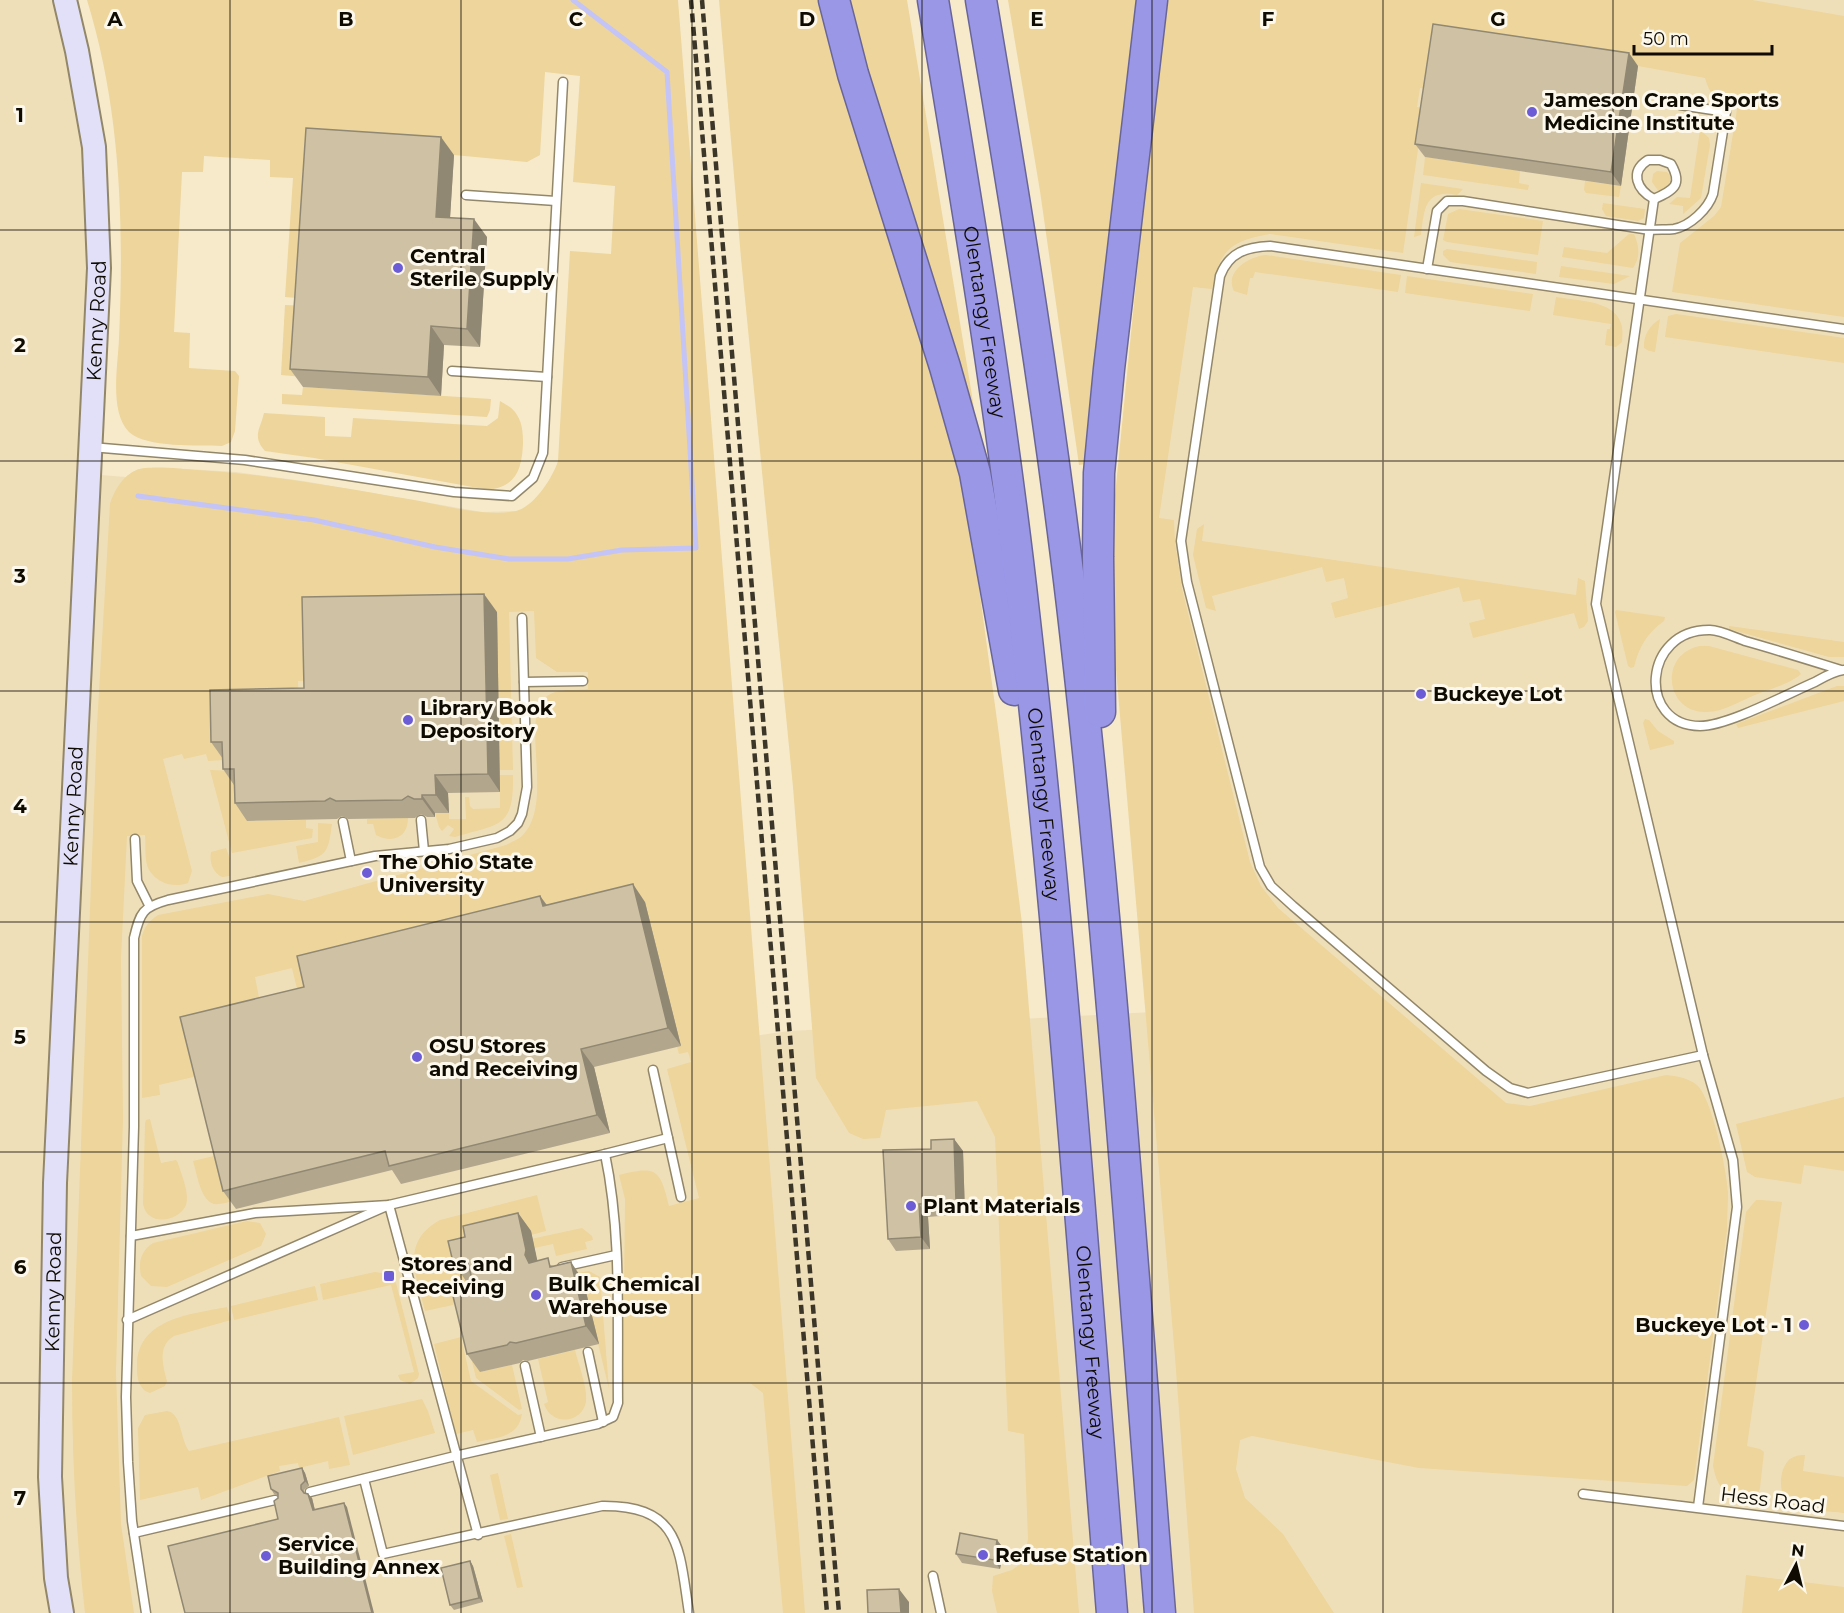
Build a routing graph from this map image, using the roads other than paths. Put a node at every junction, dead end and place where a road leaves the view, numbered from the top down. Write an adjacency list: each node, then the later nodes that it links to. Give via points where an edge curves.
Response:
1 (65, 0): 17 (main road, Kenny Road, via 94,147 98,207 99,268)
2 (834, 0): 29 (highway, via 975,473)
3 (933, 0): 29 (highway, Olentangy Freeway, via 979,270 1019,575)
4 (981, 0): 28 (highway, via 1026,263 1072,605)
5 (1152, 0): 28 (highway, via 1100,473)
6 (563, 82): 10 (lane)
7 (1680, 105): 11 (lane, via 1726,112 1713,194 1704,212 1677,229)
8 (466, 195): 10 (lane)
9 (1654, 199): 9 (lane, via 1668,193 1678,176 1671,164 1660,160 1648,160 1637,173 1637,180); 11 (lane)
10 (556, 201): 16 (lane)
11 (1650, 230): 12 (lane, via 1446,201 1437,211); 13 (lane)
12 (1427, 269): 13 (lane); 30 (lane, via 1260,246 1233,257 1220,276 1181,541 1187,582 1260,867 1286,899 1510,1088 1528,1093)
13 (1639, 301): 14 (lane); 30 (lane, via 1596,604)
14 (1844, 329)
15 (452, 371): 16 (lane)
16 (547, 377): 17 (lane, via 543,453 533,478 512,496 454,492 245,460)
17 (90, 447): 54 (main road, Kenny Road, via 55,1183 50,1477)
18 (522, 618): 21 (lane)
19 (1842, 670): 19 (lane, via 1710,630 1686,634 1665,648 1655,684 1662,706 1679,723 1701,726 1725,722)
20 (583, 681): 21 (lane)
21 (524, 682): 25 (lane, via 527,787 518,823 496,838)
22 (421, 820): 25 (lane)
23 (343, 822): 26 (lane)
24 (135, 839): 27 (lane, via 137,881)
25 (424, 851): 26 (lane)
26 (351, 861): 27 (lane)
27 (150, 905): 36 (lane, via 138,921 134,938)
28 (1103, 913): 59 (highway)
29 (1055, 917): 58 (highway, Olentangy Freeway)
30 (1703, 1055): 49 (lane, via 1732,1160 1737,1207)
31 (653, 1070): 32 (lane)
32 (668, 1138): 33 (lane); 34 (lane)
33 (605, 1154): 35 (lane); 37 (lane)
34 (681, 1197)
35 (390, 1205): 36 (lane, via 255,1213); 39 (lane); 44 (lane)
36 (131, 1236): 39 (lane)
37 (616, 1255): 38 (lane); 42 (lane, via 618,1403 613,1417)
38 (555, 1269)
39 (127, 1320): 51 (lane, via 128,1462)
40 (588, 1352): 42 (lane)
41 (525, 1366): 43 (lane)
42 (603, 1422): 43 (lane)
43 (541, 1437): 44 (lane)
44 (455, 1456): 45 (lane); 52 (lane)
45 (364, 1479): 46 (lane); 52 (lane, via 383,1554)
46 (310, 1492)
47 (1583, 1494): 49 (lane, Hess Road)
48 (275, 1500): 51 (lane)
49 (1698, 1507): 50 (lane, Hess Road)
50 (1844, 1526)
51 (134, 1533): 55 (lane)
52 (478, 1535): 56 (lane, via 602,1506 636,1508 663,1521 672,1533 679,1550)
53 (933, 1576): 57 (lane)
54 (62, 1613)
55 (146, 1613)
56 (689, 1613)
57 (941, 1613)
58 (1112, 1613)
59 (1160, 1613)

